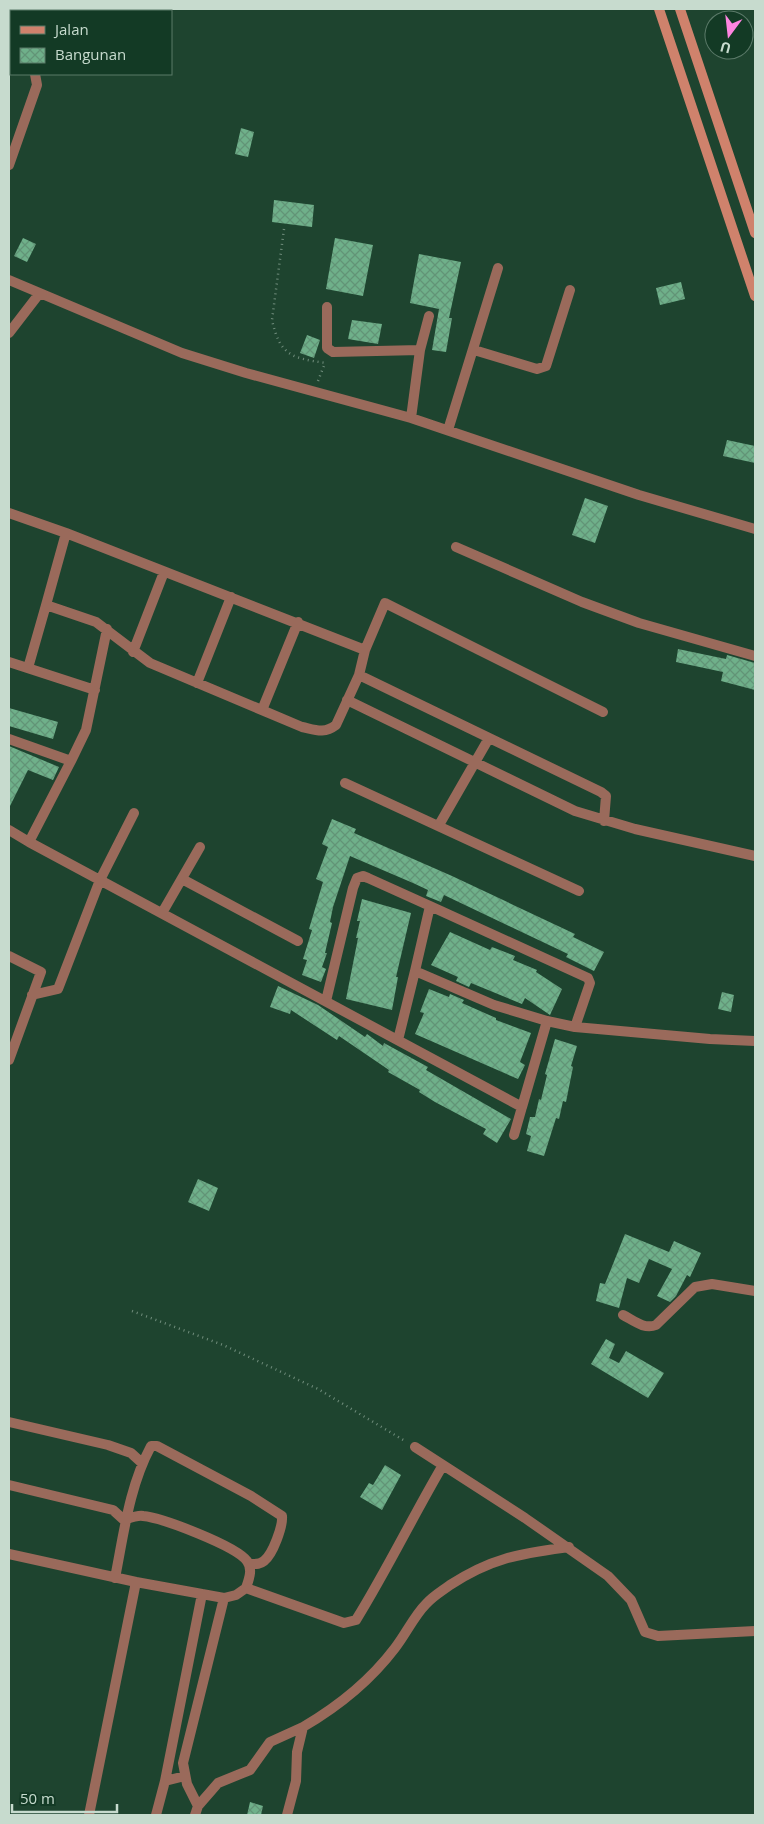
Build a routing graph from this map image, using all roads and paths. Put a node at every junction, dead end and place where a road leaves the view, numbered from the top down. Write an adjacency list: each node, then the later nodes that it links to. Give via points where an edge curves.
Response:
1 (659, 9): 12 (street)
2 (680, 9): 7 (street)
3 (35, 75): 4 (street, via 37,85)
4 (12, 142): 5 (street)
5 (9, 165)
6 (284, 228): 19 (path, via 272,320 275,333 279,345 287,353 302,360)
7 (755, 233)
8 (498, 268): 18 (street)
9 (9, 280): 11 (street)
10 (570, 290): 18 (street, via 543,368)
11 (39, 294): 15 (street); 20 (street, via 182,353)
12 (755, 296)
13 (327, 307): 16 (street)
14 (429, 316): 17 (street)
15 (9, 332)
16 (328, 350): 17 (street); 19 (path)
17 (420, 350): 21 (street)
18 (474, 350): 22 (street)
19 (326, 363): 20 (path)
20 (314, 392): 21 (street)
21 (411, 418): 22 (street)
22 (448, 430): 24 (street, via 639,495)
23 (9, 513): 25 (street)
24 (755, 529)
25 (66, 533): 27 (street); 29 (street)
26 (456, 547): 34 (street, via 639,623)
27 (164, 572): 28 (street); 33 (street)
28 (231, 597): 30 (street); 38 (street)
29 (46, 605): 31 (street, via 86,618); 36 (street)
30 (298, 622): 32 (street); 41 (street)
31 (107, 629): 33 (street); 39 (street)
32 (365, 650): 37 (street); 42 (street, via 386,604)
33 (133, 652): 38 (street)
34 (755, 656)
35 (9, 662): 36 (street)
36 (28, 668): 39 (street)
37 (359, 676): 40 (street); 43 (street)
38 (197, 683): 41 (street)
39 (96, 690): 45 (street, via 86,730)
40 (347, 700): 41 (street, via 336,725 329,730 320,731); 46 (street)
41 (262, 710)
42 (603, 712)
43 (489, 738): 46 (street); 49 (street, via 606,796)
44 (9, 739): 45 (street)
45 (72, 761): 52 (street)
46 (475, 762): 49 (street, via 575,811); 50 (street)
47 (345, 782): 50 (street)
48 (134, 813): 56 (street)
49 (604, 821): 54 (street)
50 (439, 825): 57 (street)
51 (9, 830): 52 (street)
52 (29, 842): 56 (street)
53 (200, 847): 55 (street)
54 (755, 856)
55 (182, 878): 59 (street); 60 (street)
56 (100, 880): 59 (street); 63 (street, via 58,989)
57 (579, 892)
58 (430, 906): 62 (street); 64 (street, via 363,876 357,878); 66 (street, via 588,978 590,983)
59 (162, 913): 64 (street)
60 (298, 941)
61 (9, 956): 63 (street, via 41,972)
62 (415, 971): 65 (street, via 494,1005); 68 (street)
63 (32, 995): 67 (street)
64 (326, 1001): 68 (street)
65 (547, 1021): 66 (street); 71 (street)
66 (575, 1027): 69 (street)
67 (12, 1038): 70 (street)
68 (398, 1040): 71 (street)
69 (755, 1041)
70 (9, 1060)
71 (522, 1107): 72 (street)
72 (514, 1135)
73 (755, 1291): 75 (street, via 712,1284 695,1287 656,1326 651,1327)
74 (132, 1310): 77 (path, via 223,1345 318,1389)
75 (623, 1315)
76 (9, 1422): 78 (street, via 108,1445 131,1453)
77 (415, 1447): 79 (street)
78 (142, 1463): 81 (street); 84 (street, via 151,1446 158,1446 282,1516 283,1525 266,1560)
79 (443, 1465): 82 (street); 87 (street, via 356,1620 344,1623 329,1619)
80 (9, 1485): 81 (street, via 113,1510)
81 (124, 1520): 84 (street, via 142,1516 171,1524 223,1545); 85 (street)
82 (569, 1547): 90 (street, via 625,1592 645,1632 658,1636); 91 (street, via 514,1555 466,1575 427,1602 395,1648 353,1693)
83 (9, 1554): 85 (street)
84 (249, 1564): 87 (street)
85 (115, 1578): 86 (street)
86 (136, 1582): 88 (street); 95 (street)
87 (246, 1588): 89 (street)
88 (202, 1594): 89 (street); 93 (street)
89 (224, 1598): 92 (street, via 183,1763)
90 (755, 1631)
91 (304, 1727): 94 (street, via 270,1742 250,1770 218,1783); 97 (street)
92 (185, 1776): 93 (street); 94 (street)
93 (165, 1781): 96 (street)
94 (197, 1810)
95 (89, 1815)
96 (156, 1815)
97 (287, 1815)

